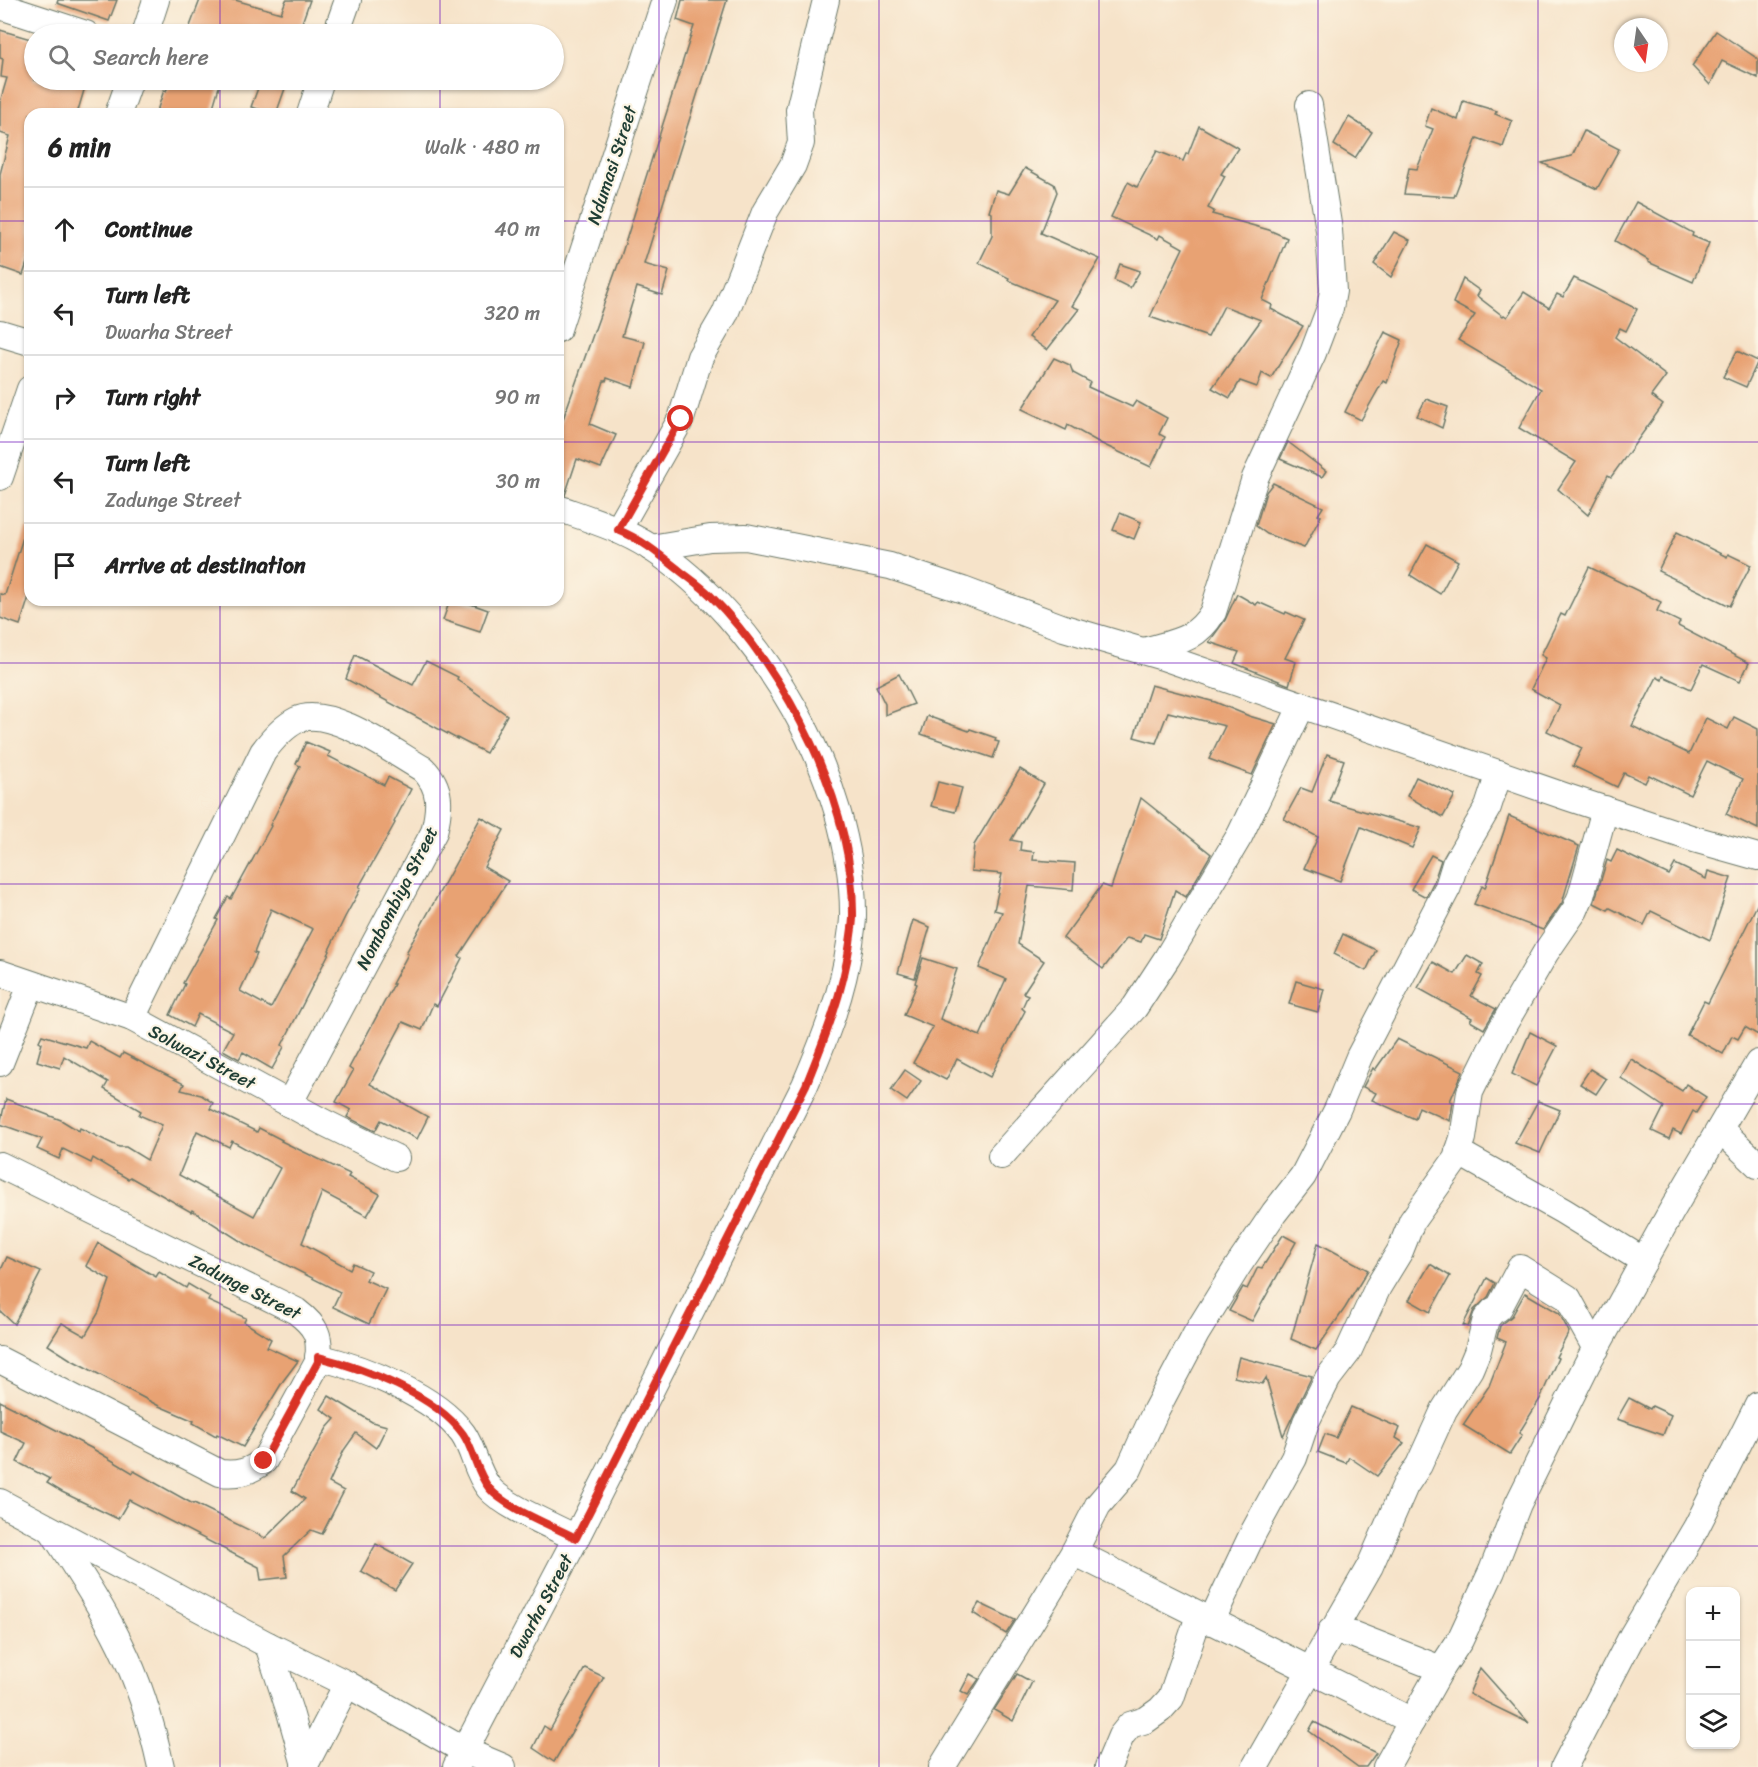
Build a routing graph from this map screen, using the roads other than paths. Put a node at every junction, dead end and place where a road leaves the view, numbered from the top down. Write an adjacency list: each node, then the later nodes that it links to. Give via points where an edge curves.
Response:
1 (156, 0): 7 (street)
2 (348, 0): 8 (street)
3 (665, 0): 14 (street, Ndumasi Street)
4 (826, 0): 20 (street, via 799,110 801,143 793,165 765,212 725,314 700,357 681,419)
5 (0, 6): 6 (street)
6 (55, 24)
7 (148, 24)
8 (340, 24)
9 (126, 90): 12 (street)
10 (318, 90): 13 (street)
11 (1309, 105): 22 (street, via 1329,230 1333,291 1330,308 1255,478 1213,612 1205,626 1190,637)
12 (120, 108)
13 (312, 108)
14 (564, 311)
15 (0, 333): 16 (street)
16 (24, 340)
17 (24, 407): 18 (street)
18 (0, 477)
19 (564, 510): 20 (street, Dwarha Street)
20 (618, 530): 21 (street, Dwarha Street)
21 (651, 548): 22 (street, via 710,538 746,537 805,548 890,566 1065,628); 46 (street, Dwarha Street, via 710,595 752,644 809,737 836,803 848,859 854,916 846,972 834,1015 806,1085)
22 (1144, 651): 23 (street)
23 (1302, 705): 24 (street); 35 (street, via 1240,835 1135,1007)
24 (1499, 773): 25 (street); 47 (street, via 1488,807 1455,864 1448,887 1359,1057 1303,1176 1232,1275 1161,1400 1129,1469 1098,1505)
25 (1605, 809): 26 (street); 34 (street, via 1575,910 1499,1032 1470,1092)
26 (1758, 857)
27 (0, 973): 28 (street, Solwazi Street)
28 (31, 985): 29 (street, Solwazi Street); 30 (street)
29 (132, 1018): 32 (street, Solwazi Street); 32 (street, Nombombiya Street, via 263,752 299,719 321,716 345,724 431,777 438,792 437,818 434,832)
30 (0, 1063)
31 (1758, 1063): 33 (street)
32 (289, 1104): 36 (street, Solwazi Street)
33 (1720, 1129): 38 (street); 39 (street)
34 (1458, 1152): 39 (street, via 1563,1210); 48 (street, via 1412,1221 1347,1352 1328,1378 1306,1422 1294,1458)
35 (1001, 1156)
36 (396, 1158)
37 (0, 1165): 41 (street, Zadunge Street, via 296,1311 318,1334)
38 (1758, 1165)
39 (1644, 1261): 40 (street)
40 (1596, 1348): 49 (street, via 1568,1298 1520,1268 1499,1308 1486,1319 1470,1369 1405,1486 1370,1566); 51 (street, via 1518,1504 1460,1640)
41 (318, 1357): 42 (street, via 264,1461 250,1472 232,1474 220,1473); 46 (street, via 348,1364 416,1394 463,1434 489,1488 506,1502)
42 (0, 1360)
43 (1758, 1405): 63 (street, via 1696,1528 1632,1636)
44 (0, 1502): 45 (street)
45 (51, 1529): 50 (street); 57 (street, via 121,1644 151,1724)
46 (576, 1538): 55 (street, Dwarha Street)
47 (1074, 1552): 48 (street); 59 (street)
48 (1205, 1619): 52 (street); 60 (street, via 1171,1698 1146,1720 1130,1725)
49 (1331, 1631): 51 (street, via 1354,1635); 52 (street)
50 (268, 1645): 53 (street); 56 (street)
51 (1441, 1669): 54 (street)
52 (1309, 1670): 54 (street); 61 (street)
53 (347, 1684): 55 (street); 56 (street)
54 (1412, 1721): 62 (street)
55 (461, 1759): 58 (street)
56 (304, 1766)
57 (161, 1767)
58 (503, 1767)
59 (942, 1767)
60 (1108, 1767)
61 (1255, 1767)
62 (1386, 1767)
63 (1564, 1767)

